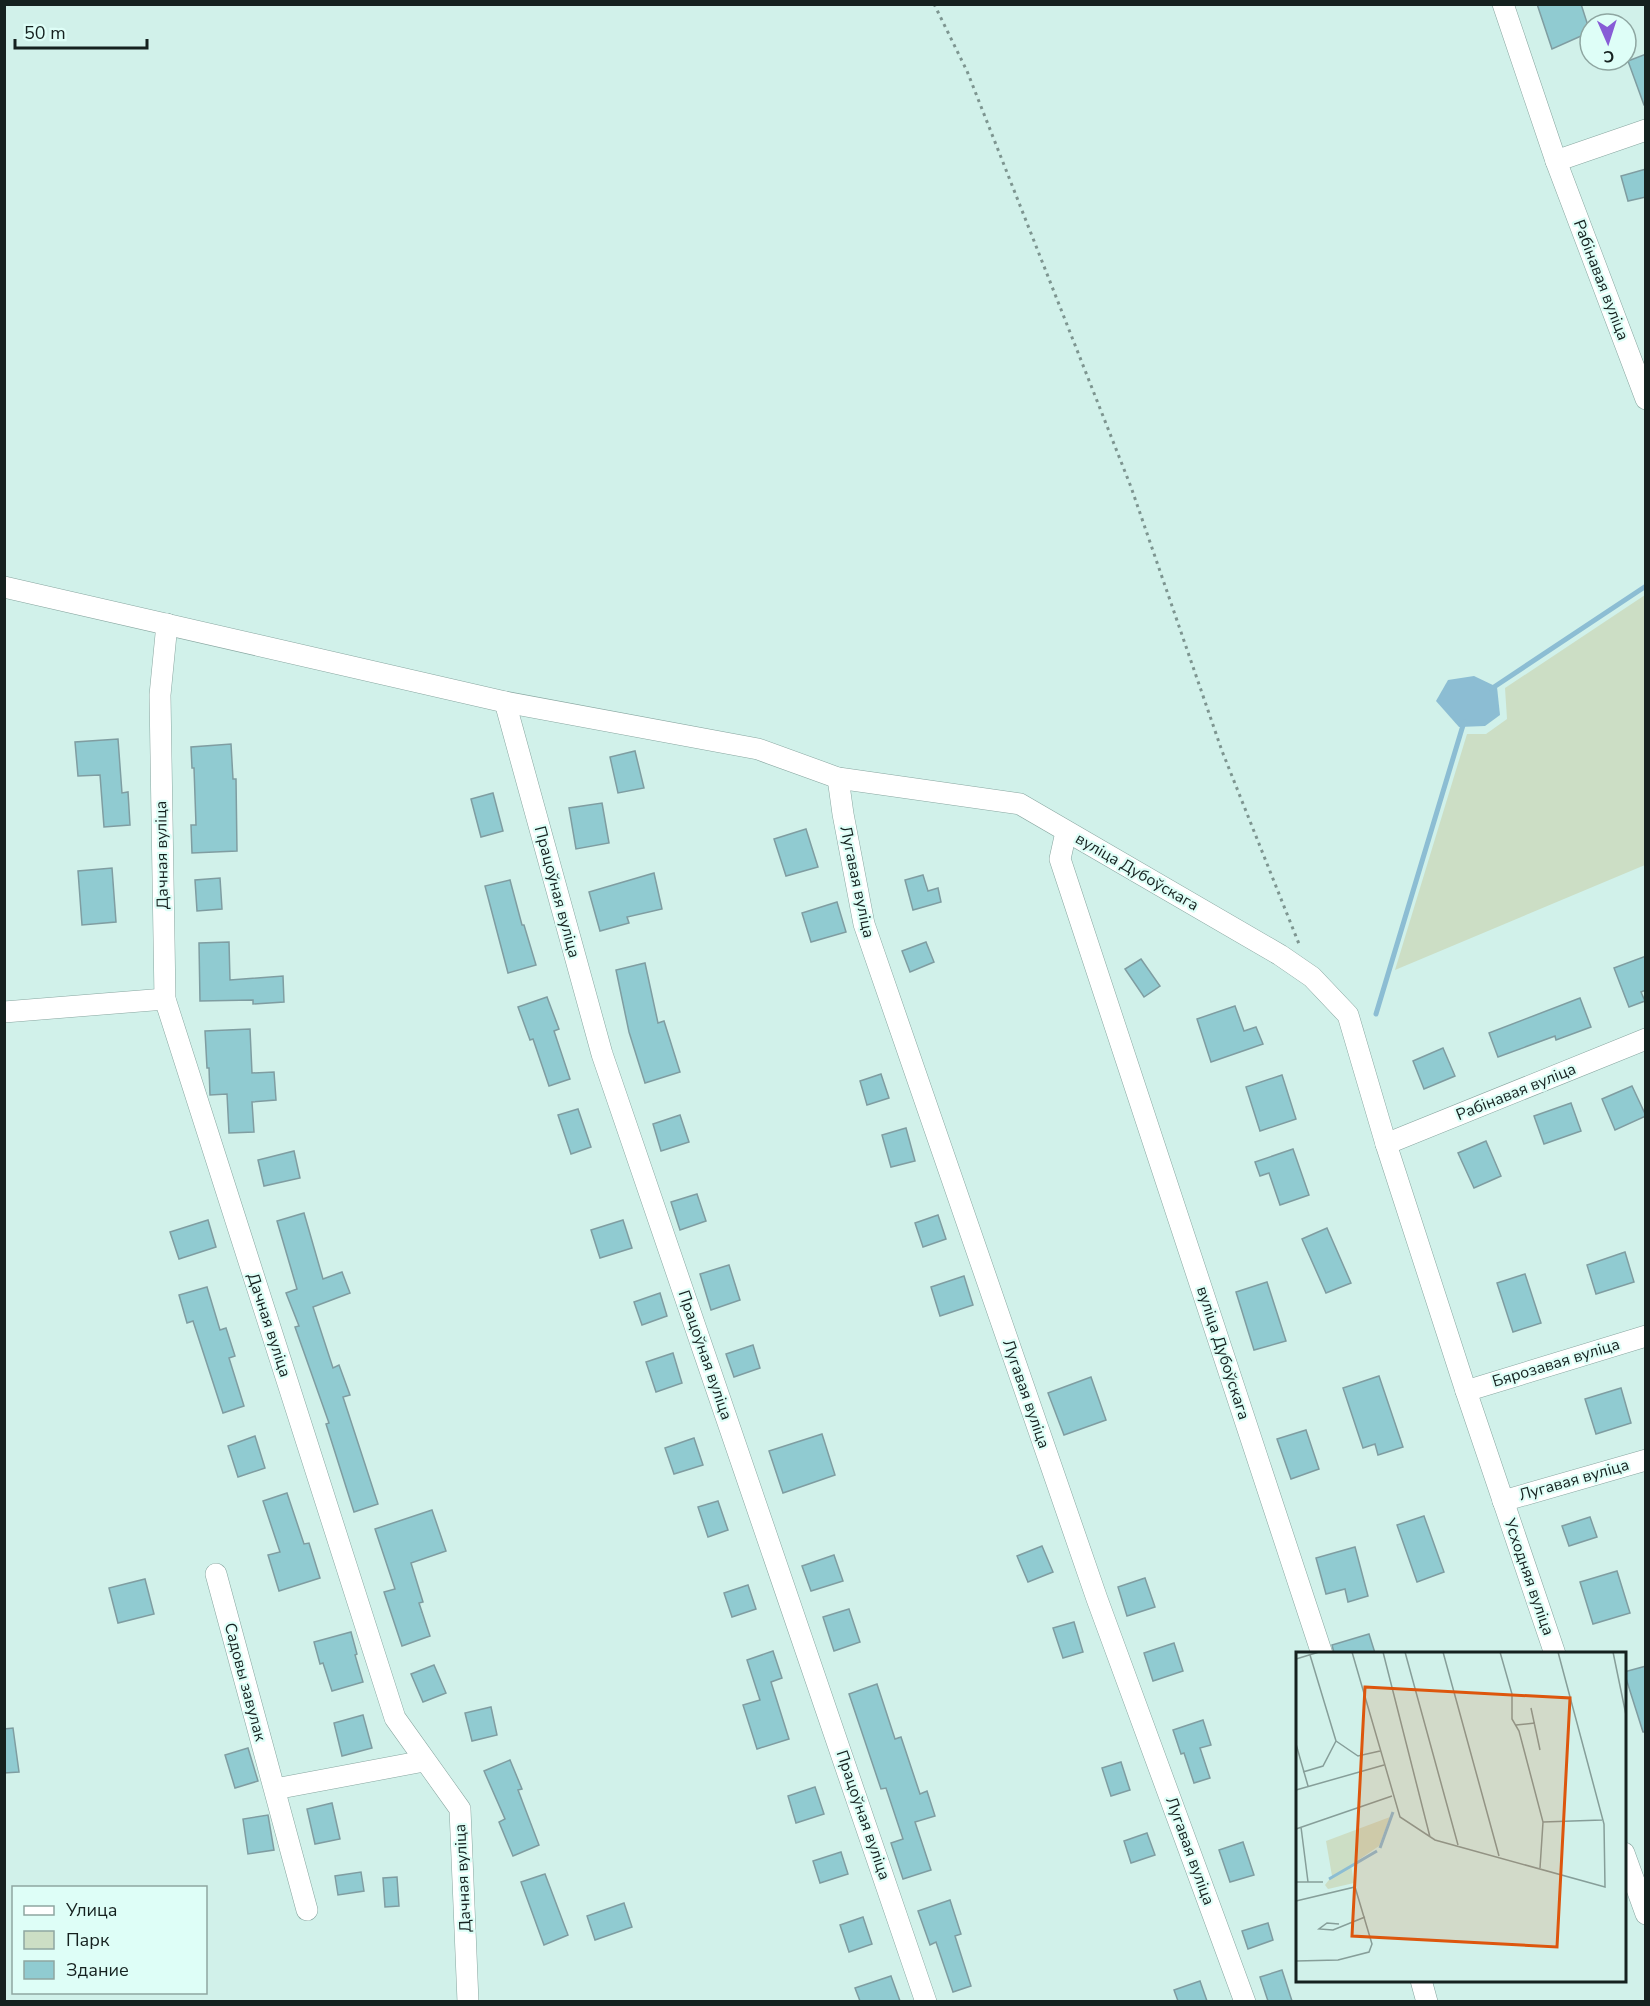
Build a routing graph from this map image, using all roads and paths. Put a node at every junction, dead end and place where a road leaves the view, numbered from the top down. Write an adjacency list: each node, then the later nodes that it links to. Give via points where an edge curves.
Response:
1 (934, 4): 11 (path, via 967,71 1131,486 1222,750)
2 (1503, 4): 4 (street, Рабінавая вуліца)
3 (1646, 130): 4 (street)
4 (1556, 161): 5 (street, Рабінавая вуліца)
5 (1646, 399)
6 (4, 586): 7 (street)
7 (167, 624): 8 (street); 12 (street, Дачная вуліца, via 160,694)
8 (505, 702): 9 (street, via 758,749); 30 (street, Працоўная вуліца, via 602,1054)
9 (838, 778): 10 (street, via 1020,804); 31 (street, Лугавая вуліца, via 864,924 1097,1599)
10 (1066, 832): 15 (street, вуліца Дубоўскага, via 1312,977 1348,1015); 21 (street, вуліца Дубоўскага, via 1060,859)
11 (1299, 944)
12 (165, 999): 13 (street); 23 (street, Дачная вуліца, via 395,1718)
13 (4, 1012)
14 (1646, 1039): 15 (street, Рабінавая вуліца)
15 (1386, 1144): 17 (street, вуліца Дубоўскага)
16 (1646, 1336): 17 (street, Бярозавая вуліца)
17 (1466, 1391): 19 (street, вуліца Дубоўскага)
18 (1646, 1460): 19 (street, Лугавая вуліца)
19 (1503, 1501): 22 (street, Усходняя вуліца)
20 (216, 1574): 24 (street, Садовы завулак)
21 (1322, 1652)
22 (1556, 1652)
23 (424, 1761): 24 (street); 29 (street, Дачная вуліца, via 460,1809)
24 (275, 1789): 26 (street, Садовы завулак)
25 (1626, 1859): 27 (street)
26 (307, 1910)
27 (1646, 1914)
28 (1422, 1982): 32 (street)
29 (468, 2001)
30 (926, 2001)
31 (1245, 2001)
32 (1427, 2001)

